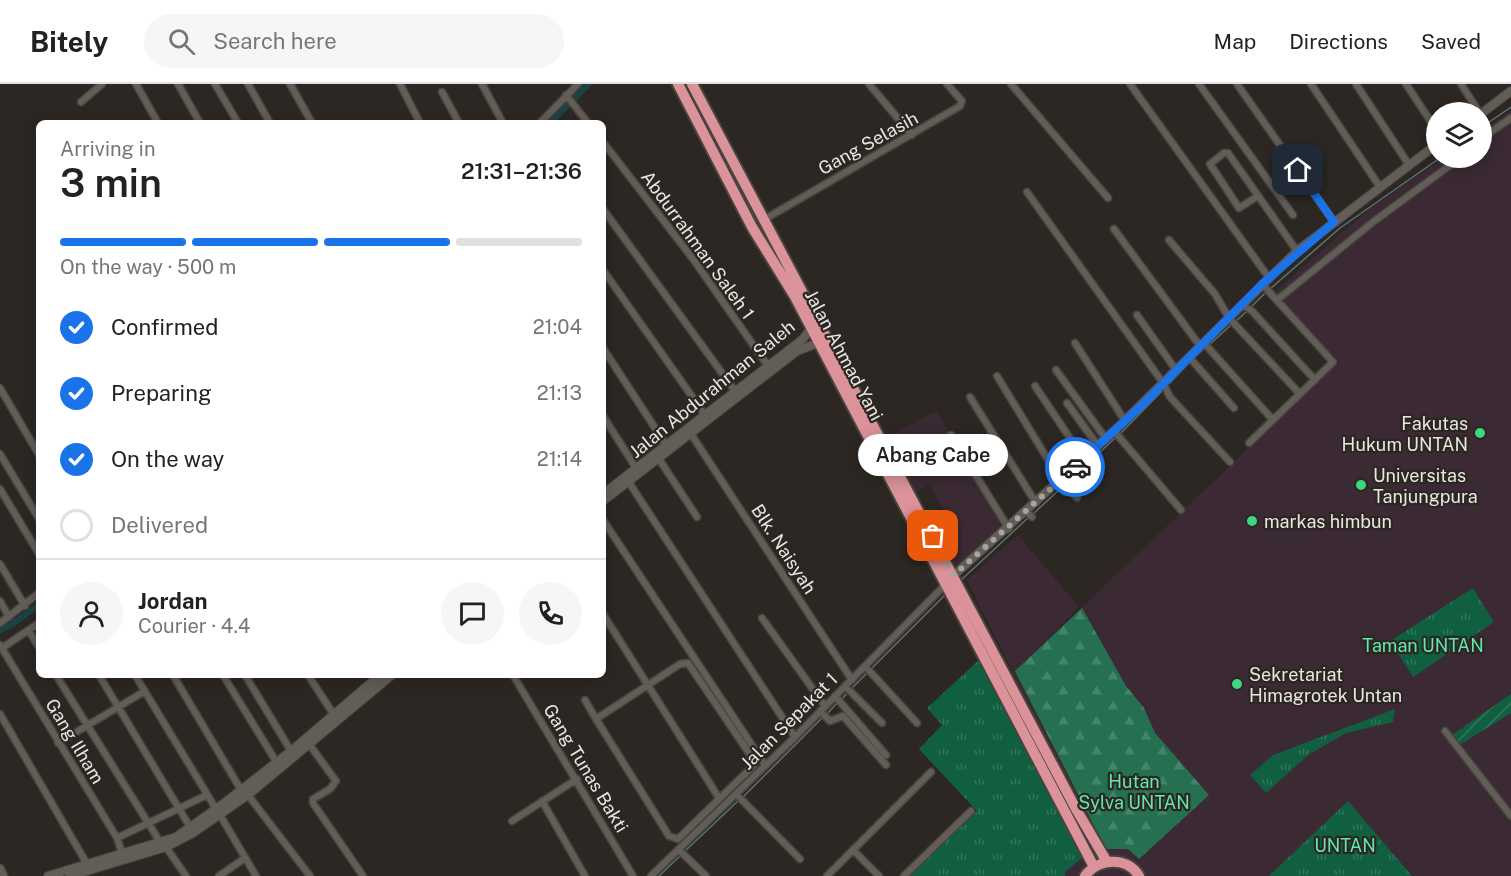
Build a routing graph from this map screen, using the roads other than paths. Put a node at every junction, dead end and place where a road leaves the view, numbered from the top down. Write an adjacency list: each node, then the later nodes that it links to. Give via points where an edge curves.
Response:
1 (102, 84): 27 (street)
2 (136, 84): 32 (street)
3 (178, 84): 33 (street)
4 (215, 84): 34 (street)
5 (249, 84): 35 (street)
6 (290, 84): 36 (street)
7 (400, 84): 37 (street)
8 (482, 84): 39 (street)
9 (565, 84): 26 (street)
10 (578, 84): 26 (street)
11 (678, 84): 49 (highway, Jalan Ahmad Yani)
12 (692, 84): 48 (highway, Jalan Ahmad Yani)
13 (868, 84): 43 (street)
14 (947, 84): 43 (street, Gang Selasih, via 962,101 960,106)
15 (1011, 84): 53 (street)
16 (1130, 84): 62 (street)
17 (1237, 84): 57 (street)
18 (1311, 84): 50 (street)
19 (1356, 84): 46 (street)
20 (1406, 84): 30 (street)
21 (1461, 84): 28 (street)
22 (1505, 84): 25 (street)
23 (1201, 85): 55 (street)
24 (442, 92): 38 (street)
25 (1511, 92): 29 (street)
26 (568, 95): 40 (street); 41 (street)
27 (81, 102)
28 (1473, 102)
29 (1492, 105)
30 (1426, 114)
31 (1511, 118): 42 (street)
32 (156, 120)
33 (198, 120)
34 (236, 120)
35 (268, 120)
36 (310, 120)
37 (418, 120)
38 (457, 120)
39 (501, 120)
40 (545, 120)
41 (586, 120)
42 (1492, 131)
43 (912, 135): 56 (street, Gang Selasih)
44 (606, 146): 73 (street, Abdurrahman Saleh 1)
45 (1426, 152): 46 (street)
46 (1409, 165): 50 (street)
47 (1446, 168): 63 (street)
48 (742, 178): 49 (highway); 56 (highway, Jalan Ahmad Yani)
49 (730, 185): 67 (highway, Jalan Ahmad Yani)
50 (1380, 187): 57 (street)
51 (1027, 192): 80 (street)
52 (1258, 196): 52 (street, via 1237,207 1210,164 1228,153); 60 (street)
53 (1108, 198)
54 (606, 213): 81 (street)
55 (1293, 214)
56 (765, 219): 116 (highway, Jalan Ahmad Yani)
57 (1334, 222): 60 (street)
58 (1114, 229): 70 (street)
59 (1169, 240): 66 (street, via 1215,294)
60 (1297, 251): 62 (street)
61 (606, 274): 86 (street)
62 (1266, 286): 63 (street); 64 (street)
63 (1277, 300): 77 (street, via 1333,362)
64 (1247, 307): 66 (street); 77 (street)
65 (1137, 315): 75 (street)
66 (1230, 319): 70 (street); 82 (street)
67 (811, 328): 68 (highway, Jalan Ahmad Yani); 73 (street, Jalan Abdurahman Saleh)
68 (818, 343): 73 (street, Jalan Abdurahman Saleh); 116 (highway, Jalan Ahmad Yani)
69 (1075, 343): 89 (street)
70 (1205, 346): 72 (street); 87 (street)
71 (606, 353): 95 (street)
72 (1191, 360): 75 (street); 85 (street)
73 (773, 364): 81 (street, Jalan Abdurahman Saleh); 90 (street, Jalan Abdurahman Saleh)
74 (1056, 370): 93 (street)
75 (1176, 370): 80 (street)
76 (998, 376): 105 (street)
77 (1315, 380): 82 (street)
78 (1035, 386): 100 (street)
79 (0, 388): 97 (street)
80 (1166, 388): 89 (street); 101 (street)
81 (735, 391): 86 (street, Jalan Abdurahman Saleh)
82 (1300, 394): 87 (street)
83 (970, 397): 110 (street)
84 (1066, 403): 96 (street)
85 (1234, 408)
86 (705, 415): 95 (street, Jalan Abdurahman Saleh)
87 (1273, 420): 94 (street)
88 (606, 421): 102 (street)
89 (1125, 421): 91 (street)
90 (691, 434): 99 (street, Jalan Abdurahman Saleh); 143 (street, Blk. Naisyah)
91 (1117, 434): 93 (street); 111 (street)
92 (951, 435): 115 (street)
93 (1106, 439): 96 (street)
94 (1249, 443)
95 (666, 445): 102 (street, Jalan Abdurahman Saleh)
96 (1098, 446): 100 (street)
97 (36, 450)
98 (0, 454): 112 (street)
99 (659, 459): 103 (street, Jalan Abdurahman Saleh); 113 (street)
100 (1084, 459): 105 (street)
101 (1230, 462)
102 (636, 468): 104 (street, Jalan Abdurahman Saleh)
103 (628, 482): 104 (street, Jalan Abdurahman Saleh); 158 (street)
104 (617, 486): 107 (street, Jalan Abdurahman Saleh); 108 (street, Jalan Abdurahman Saleh)
105 (1063, 486): 109 (street); 110 (street)
106 (0, 489): 117 (street)
107 (606, 492)
108 (606, 498)
109 (1077, 498)
110 (1036, 504): 115 (street)
111 (1180, 510)
112 (36, 514)
113 (697, 517)
114 (606, 525): 164 (street)
115 (1009, 529): 119 (street)
116 (928, 539): 119 (highway, Jalan Ahmad Yani); 120 (highway, Jalan Ahmad Yani)
117 (36, 549)
118 (0, 564): 123 (street)
119 (955, 577): 188 (highway, Jalan Ahmad Yani)
120 (947, 589): 132 (street, Jalan Sepakat 1); 190 (highway, Jalan Ahmad Yani)
121 (36, 596): 123 (street)
122 (0, 601): 124 (street)
123 (25, 606): 124 (street)
124 (9, 617): 127 (street)
125 (762, 618): 150 (street)
126 (606, 619): 144 (street)
127 (0, 623)
128 (36, 625): 129 (street)
129 (29, 631): 130 (street); 131 (street)
130 (36, 642)
131 (1, 646): 159 (street, Gang Ilham)
132 (867, 667): 143 (street, Jalan Sepakat 1); 155 (street)
133 (58, 678): 156 (street)
134 (101, 678): 149 (street)
135 (137, 678): 146 (street)
136 (174, 678): 169 (street)
137 (225, 678): 163 (street)
138 (247, 678): 161 (street)
139 (310, 678): 152 (street)
140 (377, 678): 152 (street)
141 (388, 678): 160 (street)
142 (515, 678): 167 (street, Gang Tunas Bakti)
143 (852, 680): 145 (street, Jalan Sepakat 1)
144 (648, 685): 153 (street); 172 (street); 172 (street, via 680,664 691,664 751,756 753,767)
145 (849, 690): 148 (street, Jalan Sepakat 1); 154 (street)
146 (145, 692): 149 (street); 170 (street)
147 (585, 700): 153 (street)
148 (838, 700): 150 (street, Jalan Sepakat 1); 162 (street)
149 (118, 707): 156 (street); 174 (street)
150 (824, 712): 158 (street, Jalan Sepakat 1); 165 (street, via 832,722 843,716)
151 (0, 714): 189 (street)
152 (334, 715): 161 (street)
153 (596, 719): 172 (street, via 672,839 678,839)
154 (882, 723)
155 (917, 723)
156 (87, 726): 159 (street); 179 (street)
157 (1445, 731): 177 (street)
158 (795, 736): 164 (street, Jalan Sepakat 1)
159 (58, 743): 181 (street, Gang Ilham)
160 (309, 744): 168 (street); 200 (street, via 336,781 313,803)
161 (291, 751): 163 (street)
162 (886, 755)
163 (277, 763): 168 (street)
164 (765, 765): 171 (street, Jalan Sepakat 1)
165 (886, 765)
166 (931, 772): 183 (street)
167 (577, 779): 173 (street); 202 (street, Gang Tunas Bakti)
168 (254, 785): 169 (street)
169 (244, 793): 176 (street); 199 (street)
170 (207, 795): 174 (street); 176 (street)
171 (740, 797): 185 (street, Jalan Sepakat 1); 187 (street)
172 (719, 798)
173 (542, 801): 178 (street); 201 (street)
174 (179, 808): 179 (street); 180 (street)
175 (972, 811): 207 (street)
176 (218, 812): 180 (street); 182 (street, via 178,842); 186 (street)
177 (1511, 816)
178 (512, 821)
179 (148, 823): 181 (street); 182 (street)
180 (190, 827): 182 (street)
181 (117, 838): 184 (street, Gang Ilham)
182 (163, 844): 184 (street); 195 (street); 196 (street)
183 (854, 851): 205 (street); 206 (street)
184 (122, 853): 189 (street)
185 (682, 853): 203 (street, Jalan Sepakat 1); 204 (street)
186 (245, 858): 197 (street); 198 (street)
187 (800, 859)
188 (1107, 862): 190 (highway); 209 (highway, via 1127,865)
189 (87, 864): 192 (street)
190 (1094, 867): 208 (highway)
191 (0, 870): 193 (main road)
192 (59, 874): 194 (street)
193 (3, 876)
194 (48, 876)
195 (70, 876)
196 (186, 876)
197 (219, 876)
198 (256, 876)
199 (310, 876)
200 (363, 876)
201 (585, 876)
202 (633, 876)
203 (651, 876)
204 (706, 876)
205 (827, 876)
206 (879, 876)
207 (904, 876)
208 (1085, 876)
209 (1139, 876)

